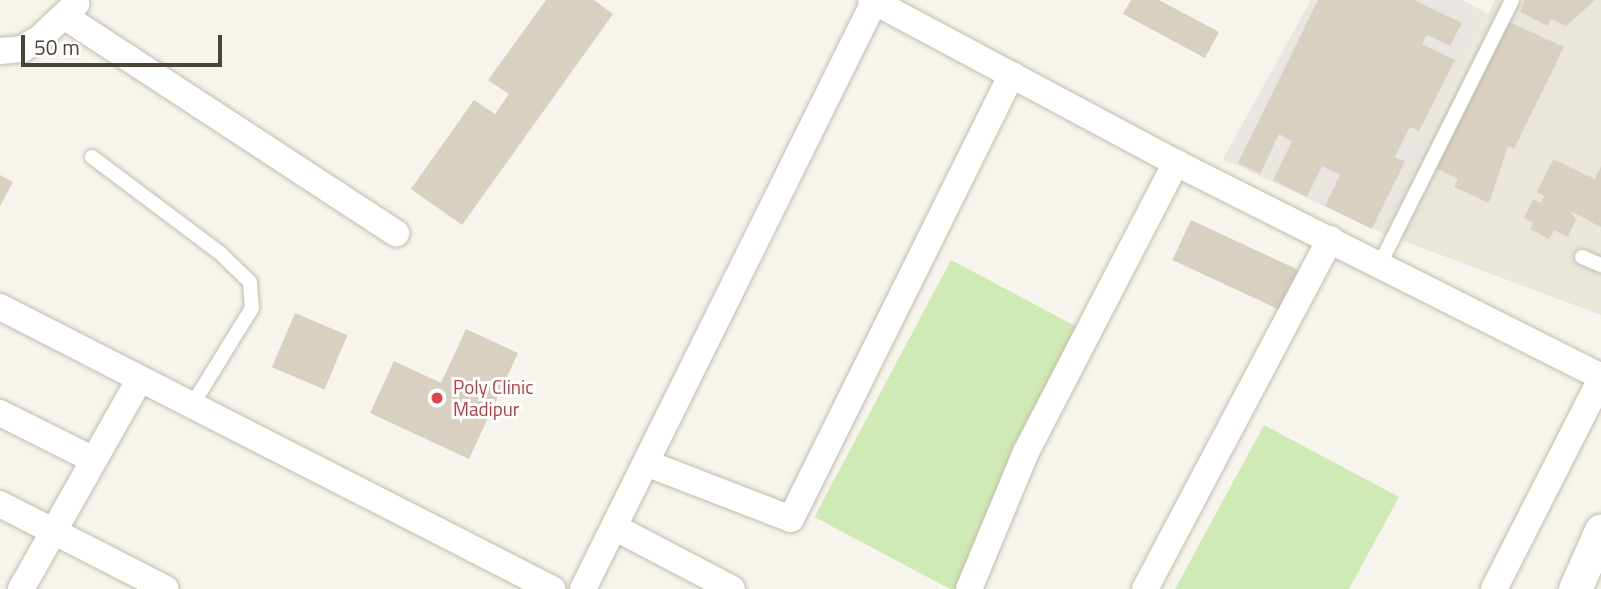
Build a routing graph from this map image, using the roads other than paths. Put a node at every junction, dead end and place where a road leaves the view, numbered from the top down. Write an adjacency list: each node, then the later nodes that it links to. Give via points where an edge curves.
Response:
1 (1512, 0): 11 (lane)
2 (872, 1): 3 (street); 19 (street)
3 (902, 8): 5 (street)
4 (0, 51): 8 (street, via 22,49 71,9)
5 (1011, 75): 7 (street); 19 (street, via 791,519)
6 (92, 157): 16 (lane, via 221,254 250,282 252,308)
7 (1176, 163): 9 (street); 29 (street, via 1026,452)
8 (396, 233)
9 (1330, 239): 11 (street); 30 (street)
10 (1582, 257): 12 (lane)
11 (1380, 264): 14 (street)
12 (1601, 265)
13 (0, 307): 15 (street)
14 (1601, 378): 31 (street)
15 (140, 379): 16 (street); 18 (street)
16 (192, 405): 26 (street)
17 (0, 413): 18 (street)
18 (92, 460): 23 (street)
19 (646, 463): 21 (street)
20 (0, 504): 23 (street)
21 (614, 527): 27 (street); 28 (street)
22 (1601, 530): 32 (street)
23 (50, 531): 24 (street); 25 (street)
24 (21, 589)
25 (166, 589)
26 (552, 589)
27 (583, 589)
28 (732, 589)
29 (969, 589)
30 (1145, 589)
31 (1494, 589)
32 (1575, 589)

